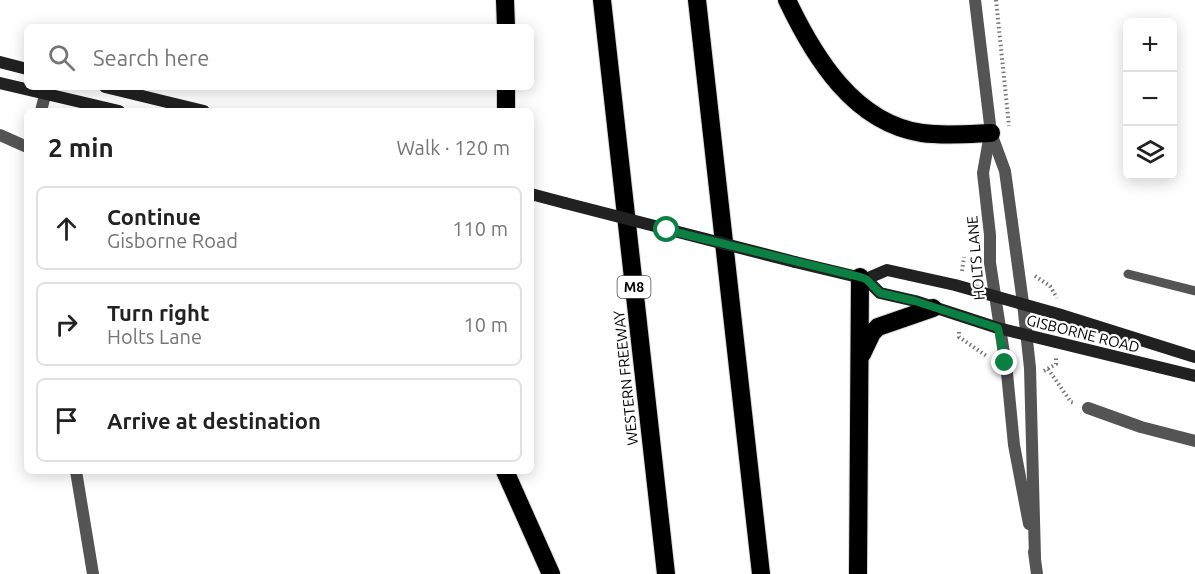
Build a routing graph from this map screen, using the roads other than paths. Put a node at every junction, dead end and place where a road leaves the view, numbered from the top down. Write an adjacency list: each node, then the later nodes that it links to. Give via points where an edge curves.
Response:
1 (505, 0): 6 (highway)
2 (602, 0): 40 (highway, WESTERN FREEWAY / M8)
3 (697, 0): 41 (highway)
4 (787, 0): 18 (highway, via 830,73 850,97 874,115 920,133)
5 (975, 0): 18 (street, HOLTS LANE)
6 (506, 24)
7 (0, 62): 8 (main road)
8 (24, 68)
9 (0, 83): 10 (main road)
10 (24, 87)
11 (117, 90): 16 (main road)
12 (506, 90): 17 (highway)
13 (45, 91): 14 (street); 15 (main road)
14 (42, 108)
15 (108, 108)
16 (192, 108)
17 (506, 108)
18 (991, 133): 25 (street, HOLTS LANE, via 983,173); 26 (street, HOLTS LANE, via 1005,171)
19 (0, 135): 20 (street)
20 (24, 146)
21 (534, 195): 23 (main road, GISBORNE ROAD, bridge)
22 (1128, 274): 24 (lane)
23 (863, 278): 25 (main road, GISBORNE ROAD, via 887,270); 27 (main road, GISBORNE ROAD, via 880,293); 31 (highway)
24 (1195, 291)
25 (994, 296): 26 (main road, GISBORNE ROAD); 28 (street, HOLTS LANE)
26 (1023, 303): 29 (street, HOLTS LANE); 30 (main road, GISBORNE ROAD)
27 (933, 308): 28 (main road, GISBORNE ROAD); 31 (highway, via 878,327)
28 (998, 328): 29 (main road, GISBORNE ROAD); 37 (street, HOLTS LANE)
29 (1026, 335): 32 (main road, GISBORNE ROAD); 37 (street, HOLTS LANE)
30 (1195, 357)
31 (858, 361): 42 (highway)
32 (1195, 376)
33 (1088, 408): 34 (street)
34 (1195, 441)
35 (76, 474): 38 (street)
36 (506, 474): 39 (highway)
37 (1035, 558): 43 (street, HOLTS LANE)
38 (93, 574)
39 (551, 574)
40 (666, 574)
41 (761, 574)
42 (858, 574)
43 (1037, 574)

